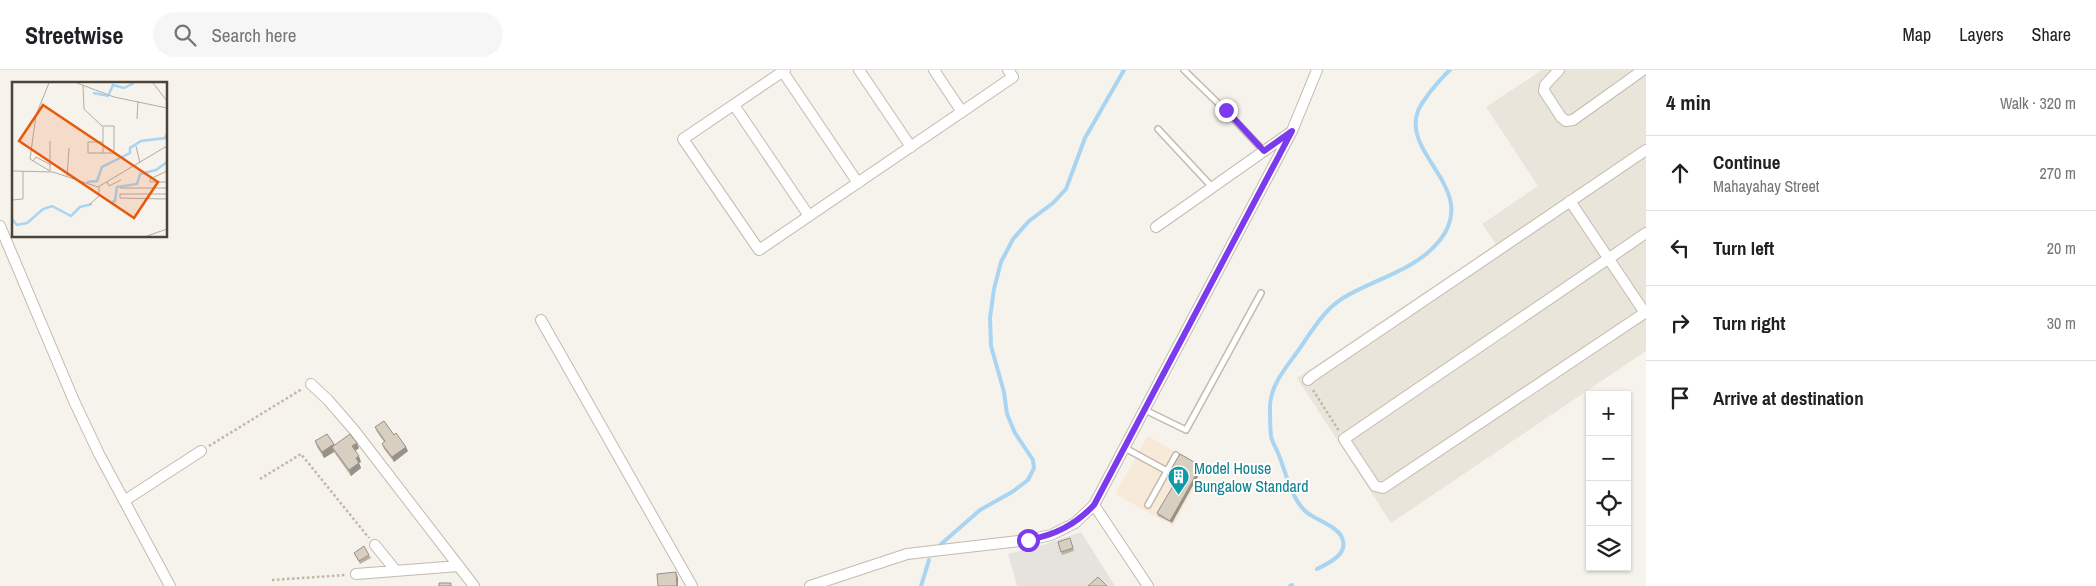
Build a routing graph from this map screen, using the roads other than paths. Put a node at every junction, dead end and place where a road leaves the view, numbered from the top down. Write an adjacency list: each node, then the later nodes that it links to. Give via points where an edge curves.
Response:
1 (859, 70): 13 (street)
2 (934, 70): 10 (street)
3 (1008, 70): 10 (street, via 1013,78)
4 (1184, 70): 15 (lane)
5 (1317, 70): 12 (street)
6 (1559, 70): 7 (street, via 1545,85 1544,91 1566,121 1573,120)
7 (1644, 70)
8 (784, 71): 9 (street); 16 (street)
9 (734, 105): 19 (street); 19 (street, via 683,139 759,250)
10 (962, 112): 13 (street)
11 (1158, 129): 17 (lane)
12 (1292, 131): 15 (street); 29 (street)
13 (911, 147): 16 (street)
14 (1646, 150): 18 (street)
15 (1264, 151): 17 (street)
16 (858, 183): 19 (street)
17 (1212, 187): 21 (street)
18 (1570, 201): 23 (street); 27 (street)
19 (809, 216)
20 (0, 226): 34 (street, via 74,401)
21 (1156, 226)
22 (1646, 233): 23 (street)
23 (1608, 258): 25 (street); 25 (street, via 1344,439 1375,486 1383,488)
24 (1261, 293): 29 (lane, via 1186,430)
25 (1645, 313)
26 (540, 320): 43 (street)
27 (1308, 380)
28 (311, 384): 38 (street, via 340,414)
29 (1145, 410): 30 (street)
30 (1125, 448): 33 (lane); 35 (street)
31 (202, 451): 34 (street)
32 (1176, 455): 33 (lane)
33 (1167, 471): 36 (lane)
34 (124, 501): 41 (street)
35 (1094, 505): 44 (street, via 1075,523 1051,535 907,554); 45 (street)
36 (1148, 505)
37 (374, 544): 39 (street)
38 (459, 566): 39 (street); 42 (street)
39 (396, 571): 40 (street)
40 (356, 574)
41 (170, 586)
42 (474, 586)
43 (692, 586)
44 (810, 586)
45 (1148, 586)

